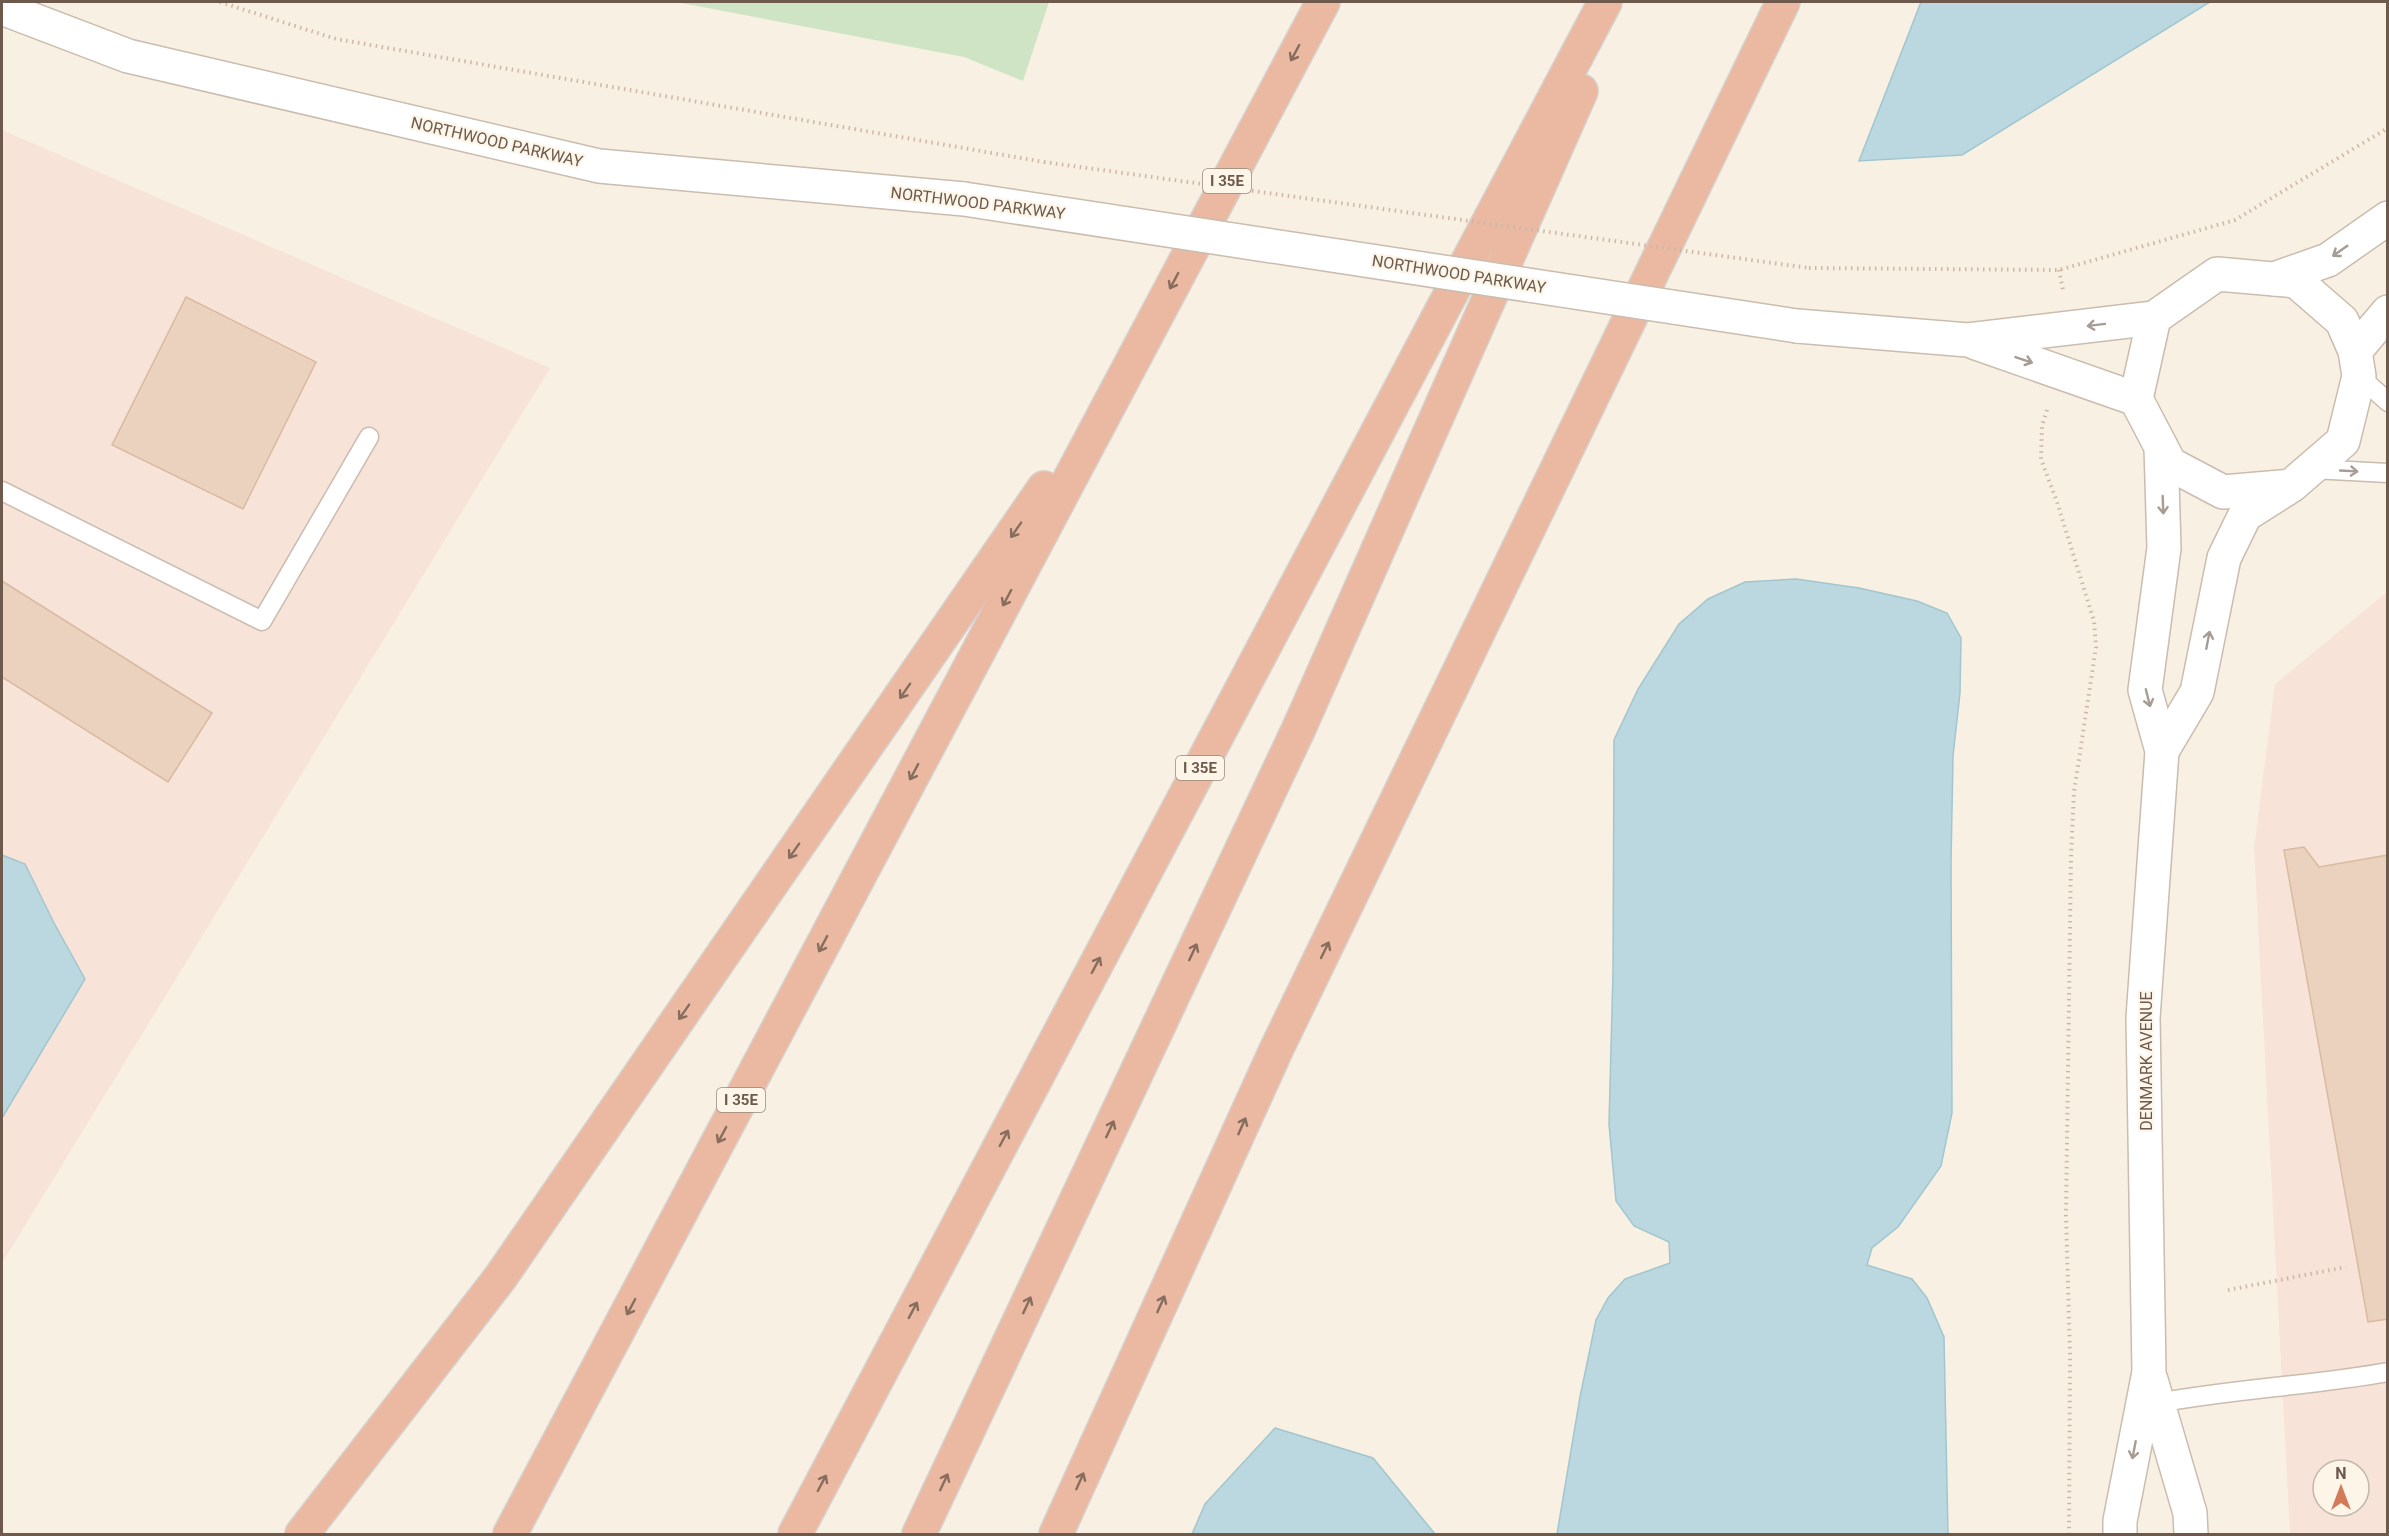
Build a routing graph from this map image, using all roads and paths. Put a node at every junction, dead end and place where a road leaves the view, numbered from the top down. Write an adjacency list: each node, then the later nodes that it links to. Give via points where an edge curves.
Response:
1 (220, 2): 9 (path, bridge, via 336,39 1044,162 1809,268)
2 (1323, 2): 15 (highway, I 35E, one-way to 15)
3 (1605, 2): 32 (highway, I 35E, one-way to 3)
4 (1620, 2): 33 (highway, one-way to 4, via 1300,726)
5 (1783, 2): 34 (highway, one-way to 5, via 1277,1048)
6 (2, 8): 14 (street, NORTHWOOD PARKWAY, bridge, via 128,56 599,166 964,199 1797,326)
7 (2388, 128): 9 (path, via 2235,220)
8 (2388, 218): 10 (street, one-way to 10, via 2328,260)
9 (2059, 270): 13 (path)
10 (2274, 279): 12 (street, via 2217,274); 16 (street, via 2296,281 2342,321)
11 (2388, 312): 16 (street)
12 (2154, 318): 13 (street, NORTHWOOD PARKWAY, one-way to 13); 18 (street)
13 (2071, 328): 14 (street, NORTHWOOD PARKWAY)
14 (1968, 340): 17 (street, NORTHWOOD PARKWAY, one-way to 17)
15 (1132, 361): 30 (highway, one-way to 30, via 500,1278); 31 (highway, I 35E, one-way to 31)
16 (2357, 363): 19 (lane); 23 (street, DENMARK AVENUE, via 2343,441)
17 (2060, 373): 18 (street, NORTHWOOD PARKWAY); 35 (path, via 2042,426 2041,459 2094,621 2096,647 2074,792 2071,857 2066,1215)
18 (2136, 399): 21 (street)
19 (2388, 402)
20 (369, 437): 24 (lane, via 262,621)
21 (2161, 447): 23 (street, via 2170,464 2223,492); 25 (street, DENMARK AVENUE, one-way to 25, via 2164,548 2145,690)
22 (2388, 473): 23 (lane, one-way to 22)
23 (2301, 477): 25 (street, DENMARK AVENUE, one-way to 23, via 2197,692 2224,558 2245,515)
24 (2, 491)
25 (2162, 751): 29 (street, DENMARK AVENUE, via 2144,1018)
26 (2346, 1268): 27 (path)
27 (2228, 1290)
28 (2388, 1372): 29 (lane)
29 (2150, 1405): 36 (street, DENMARK AVENUE, one-way to 36); 37 (street, DENMARK AVENUE, via 2190,1513)
30 (302, 1534)
31 (510, 1534)
32 (795, 1534)
33 (919, 1534)
34 (1056, 1534)
35 (2069, 1534)
36 (2120, 1534)
37 (2191, 1534)

